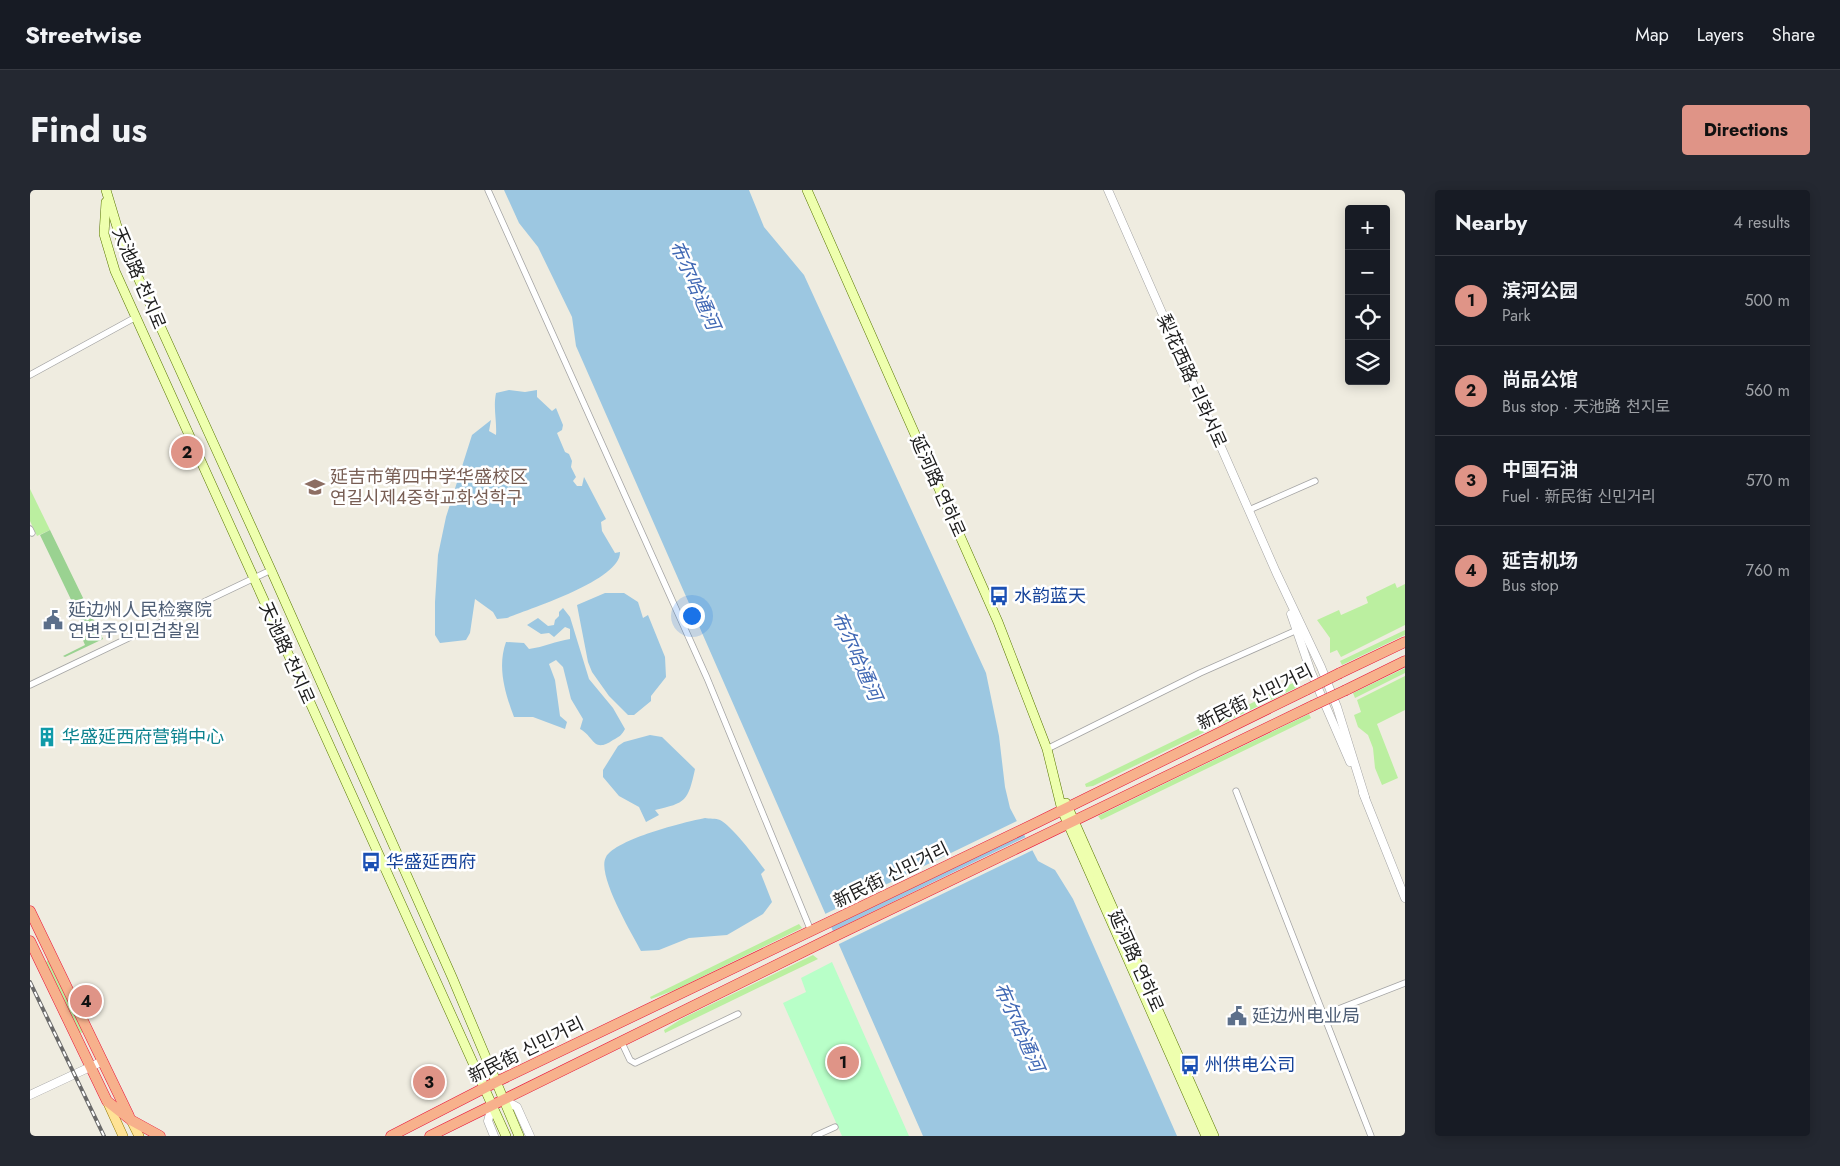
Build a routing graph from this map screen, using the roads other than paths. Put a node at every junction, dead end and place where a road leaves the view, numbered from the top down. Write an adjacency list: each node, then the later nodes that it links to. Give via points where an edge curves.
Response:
1 (488, 190): 23 (street, via 707,678)
2 (807, 190): 16 (main road, 延河路 연하로, via 998,622)
3 (1108, 190): 8 (street, 梨花西路 리화서로)
4 (106, 192): 5 (main road, 天池路 천지로, via 106,245); 9 (main road, 天池路 천지로, via 120,240)
5 (136, 317): 6 (street); 11 (main road, 天池路 천지로)
6 (30, 375)
7 (1315, 481): 8 (street)
8 (1249, 510): 10 (street, 梨花西路 리화서로)
9 (271, 570): 11 (street); 32 (main road, 天池路 천지로)
10 (1276, 572): 12 (street, 梨花西路 리화서로); 18 (street, 梨花西路 리화서로, via 1337,707)
11 (254, 578): 15 (street); 33 (main road, 天池路 천지로)
12 (1297, 630): 16 (street, via 1200,673); 18 (street, 梨花西路 리화서로, via 1327,712)
13 (1405, 642): 19 (highway, 新民街 신민거리, bridge)
14 (1405, 661): 20 (highway, 新民街 신민거리, bridge)
15 (30, 685)
16 (1047, 748): 19 (main road, 延河路 연하로)
17 (1236, 791): 28 (street)
18 (1366, 798): 21 (street, 梨花西路 리화서로)
19 (1065, 809): 20 (main road, 延河路 연하로); 23 (highway, 新民街 신민거리)
20 (1071, 823): 25 (highway, 新民街 신민거리); 50 (main road, 延河路 연하로); 51 (main road, 延河路 연하로)
21 (1405, 898)
22 (30, 911): 30 (highway)
23 (809, 932): 25 (highway); 32 (highway, 新民街 신민거리)
24 (30, 941): 31 (highway)
25 (814, 947): 29 (highway, 新民街 신민거리)
26 (1405, 983): 28 (street)
27 (738, 1014): 29 (street, via 635,1063 630,1060)
28 (1323, 1015): 52 (street)
29 (622, 1042): 35 (highway, 新民街 신민거리)
30 (102, 1061): 31 (street); 38 (highway)
31 (90, 1067): 34 (street); 36 (highway)
32 (496, 1082): 33 (highway, 新民街 신민거리); 35 (main road, 天池路 천지로)
33 (484, 1088): 37 (main road, 天池路 천지로); 43 (highway, 新民街 신민거리)
34 (32, 1093)
35 (504, 1100): 37 (highway, 新民街 신민거리); 47 (main road, 天池路 천지로); 48 (street, 天池路 천지로, via 517,1107)
36 (107, 1101): 38 (highway); 40 (main road)
37 (492, 1106): 44 (highway, 新民街 신민거리); 45 (street, 天池路 천지로, via 488,1121); 46 (main road, 天池路 천지로)
38 (131, 1120): 41 (main road); 42 (highway)
39 (836, 1127): 49 (street)
40 (123, 1136)
41 (139, 1136)
42 (160, 1136)
43 (391, 1136)
44 (430, 1136)
45 (494, 1136)
46 (506, 1136)
47 (519, 1136)
48 (530, 1136)
49 (815, 1136)
50 (1206, 1136)
51 (1214, 1136)
52 (1371, 1136)

